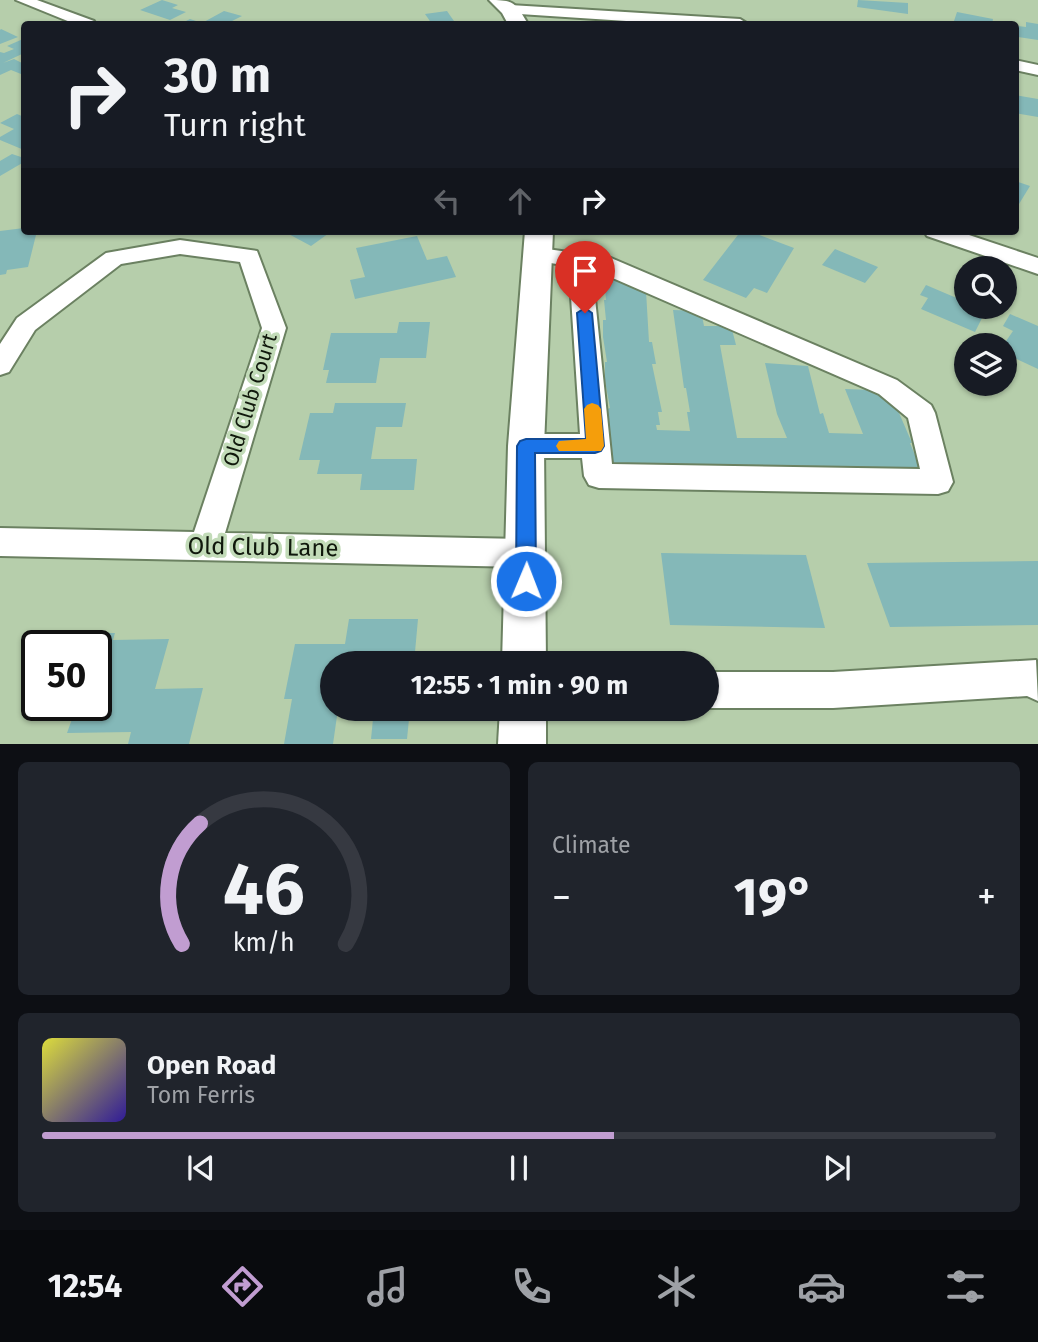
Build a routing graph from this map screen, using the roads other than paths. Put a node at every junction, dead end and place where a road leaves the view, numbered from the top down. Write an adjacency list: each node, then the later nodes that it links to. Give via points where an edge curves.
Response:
1 (23, 0): 3 (street)
2 (509, 12): 4 (street)
3 (80, 21)
4 (682, 21)
5 (1019, 66): 6 (street)
6 (1038, 70)
7 (947, 235): 10 (street)
8 (540, 243): 9 (street); 12 (main road)
9 (580, 259): 13 (street); 13 (street, via 603,263 887,387 921,413 939,482 599,476)
10 (1038, 266)
11 (0, 365): 15 (street, Old Club Court, via 26,324 114,258 180,247 249,256 274,328)
12 (526, 446): 13 (street); 16 (main road)
13 (595, 446)
14 (0, 542): 15 (street, Old Club Lane)
15 (205, 546): 16 (street, Old Club Lane)
16 (527, 554): 17 (main road)
17 (523, 651)
18 (1037, 680): 19 (street, via 833,690)
19 (719, 690)
20 (523, 721): 21 (main road)
21 (522, 744)

